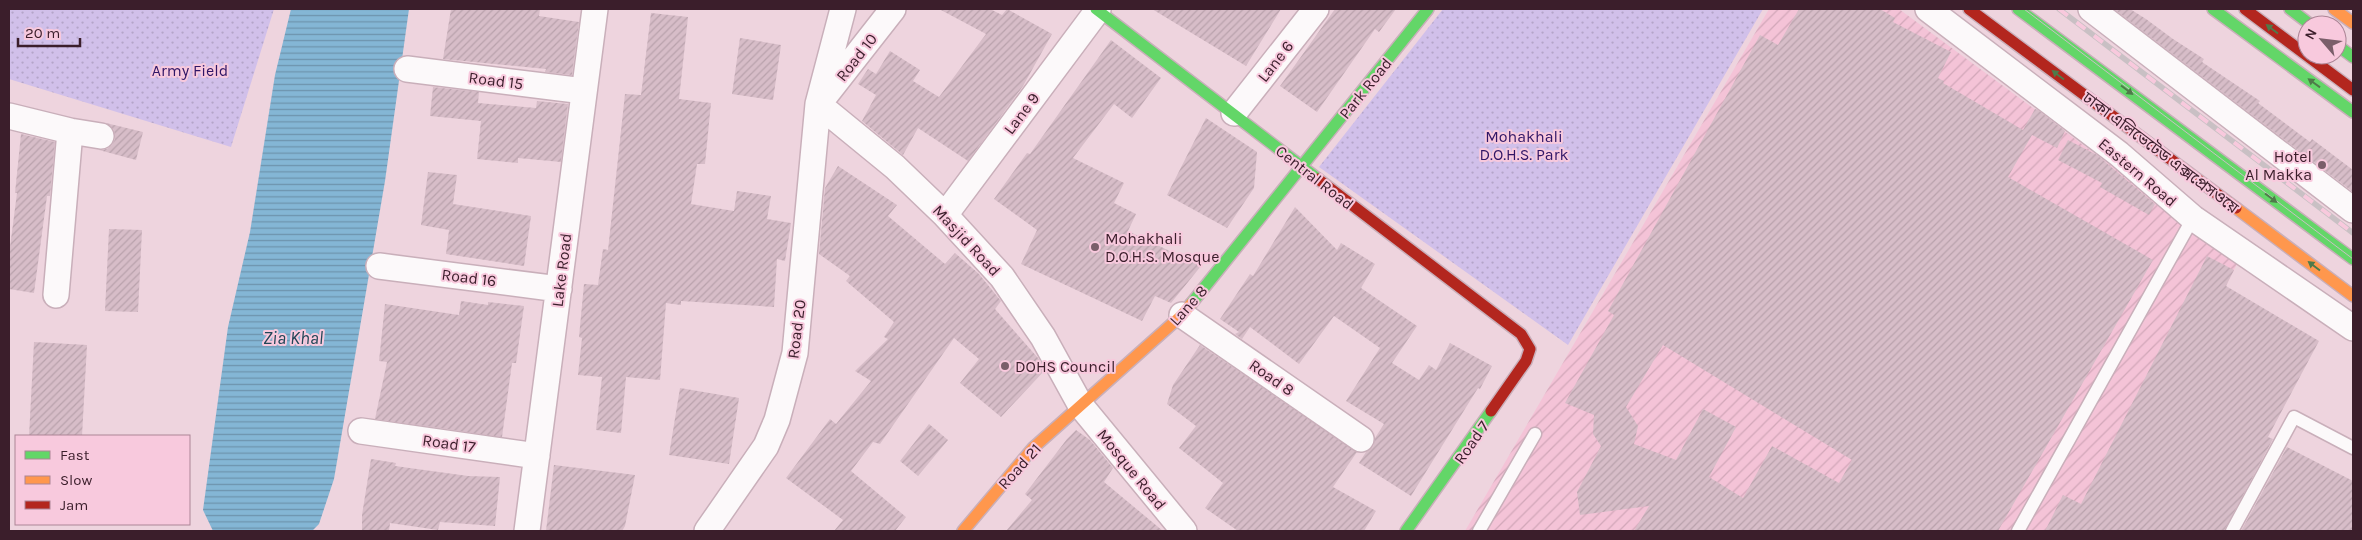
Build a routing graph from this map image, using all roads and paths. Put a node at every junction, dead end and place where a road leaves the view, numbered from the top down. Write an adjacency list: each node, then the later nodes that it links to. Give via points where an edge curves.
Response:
1 (595, 9): 15 (street, Lake Road)
2 (843, 9): 16 (street, Road 20)
3 (893, 9): 16 (street, Road 10)
4 (1098, 9): 18 (main road, Central Road); 24 (street, Lane 9)
5 (1316, 9): 18 (street, Lane 6)
6 (1428, 9): 22 (main road, Park Road)
7 (1928, 9): 25 (street, Eastern Road, via 2119,154)
8 (1969, 9): 30 (main road, ঢাকা এলিভেটেড এক্সপ্রেসওয়ে, one-way to 8)
9 (2018, 9): 26 (main road, ঢাকা এলিভেটেড এক্সপ্রেসওয়ে, one-way to 26)
10 (2091, 9): 23 (street)
11 (2213, 9): 17 (main road, one-way to 11)
12 (2245, 9): 14 (main road, one-way to 12)
13 (407, 68): 15 (street, Road 15)
14 (2353, 90)
15 (584, 91): 28 (street, Lake Road)
16 (818, 104): 24 (street, Masjid Road, via 895,166); 41 (street, Road 20, via 794,354 777,420 766,446)
17 (2353, 112)
18 (1234, 113): 22 (main road, Central Road)
19 (9, 116): 20 (street)
20 (70, 131): 21 (street); 29 (street)
21 (101, 136)
22 (1302, 167): 31 (main road, Lane 8); 33 (main road, Central Road, via 1521,334)
23 (2353, 210)
24 (945, 215): 34 (street, Masjid Road, via 1002,277 1043,337)
25 (2193, 218): 32 (street, Eastern Road); 46 (lane)
26 (2353, 259)
27 (379, 266): 28 (street, Road 16)
28 (558, 289): 39 (street, Lake Road)
29 (56, 295)
30 (2353, 296)
31 (1182, 315): 34 (main road, Lane 8); 37 (street, Road 8)
32 (2353, 328)
33 (1530, 349): 44 (main road, Road 7, via 1526,362)
34 (1081, 406): 42 (main road, Road 21, via 1033,448); 43 (street, Mosque Road)
35 (361, 430): 39 (street, Road 17)
36 (1535, 434): 45 (lane)
37 (1361, 440)
38 (2353, 448): 47 (lane, via 2294,416)
39 (536, 456): 40 (street, Lake Road)
40 (527, 531)
41 (707, 531)
42 (963, 531)
43 (1184, 531)
44 (1406, 531)
45 (1479, 531)
46 (2018, 531)
47 (2232, 531)

